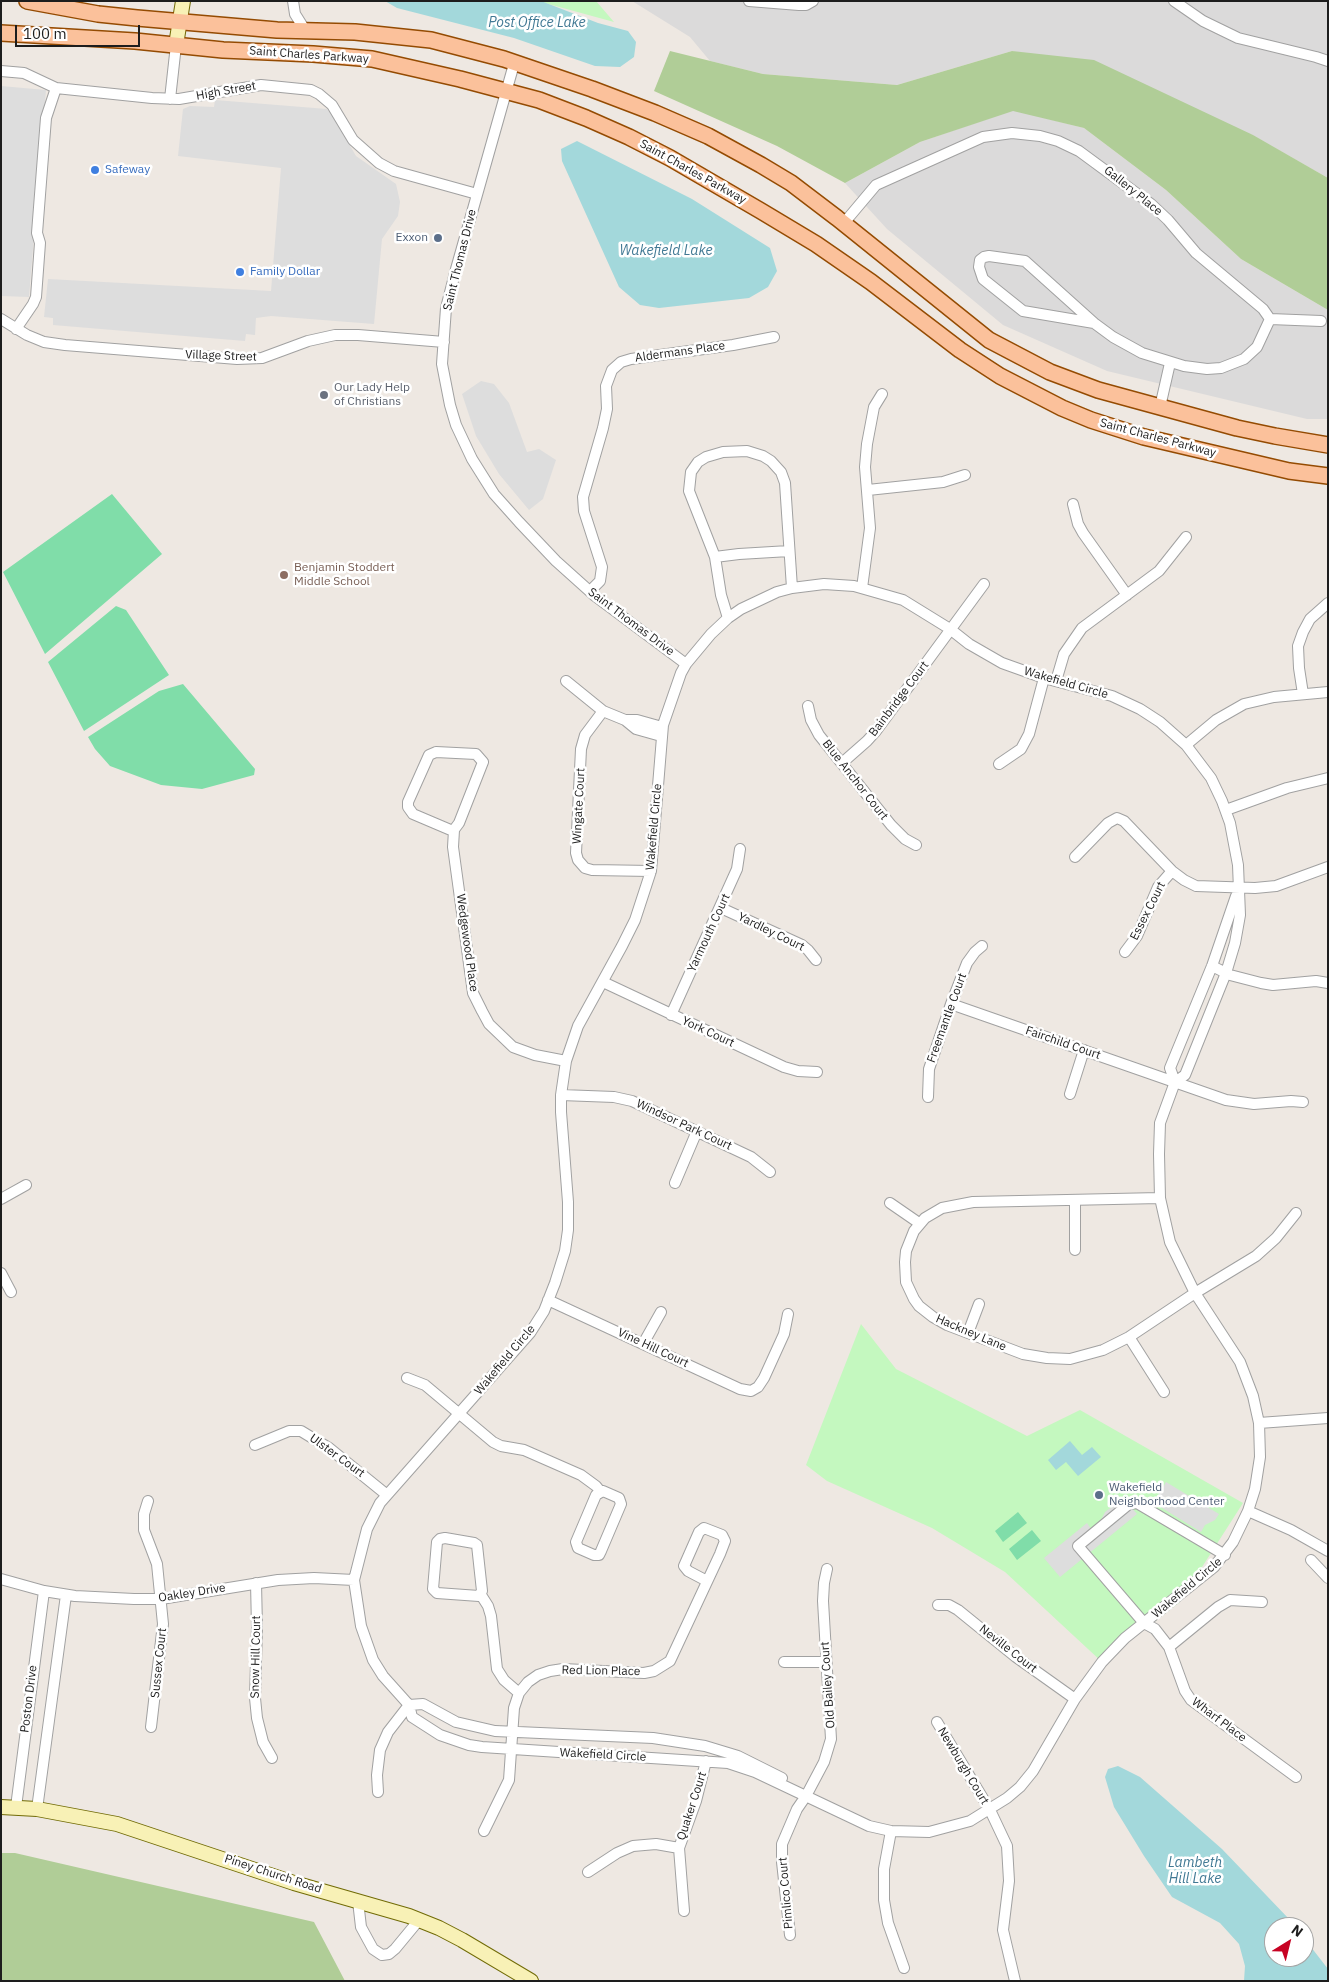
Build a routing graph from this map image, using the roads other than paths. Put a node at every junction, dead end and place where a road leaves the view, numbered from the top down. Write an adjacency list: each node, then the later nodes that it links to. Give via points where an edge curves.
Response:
1 (27, 1): 7 (main road, Saint Charles Parkway, via 98,14)
2 (183, 1): 7 (street)
3 (293, 1): 8 (street, via 295,14)
4 (749, 1): 5 (street, via 806,5)
5 (813, 1)
6 (1174, 1): 11 (street, via 1235,37)
7 (180, 22): 8 (main road, Saint Charles Parkway); 10 (street)
8 (305, 30): 12 (main road, Saint Charles Parkway, via 431,40)
9 (1, 33): 10 (main road, Saint Charles Parkway)
10 (176, 45): 15 (main road, Saint Charles Parkway, via 372,59); 16 (street)
11 (1328, 61)
12 (514, 64): 15 (street, Saint Thomas Drive); 18 (main road, Saint Charles Parkway, via 612,96 708,136 790,183)
13 (1, 71): 14 (street, High Street, via 24,73)
14 (56, 88): 16 (street, High Street); 23 (street, via 46,118 37,232 40,243 36,297)
15 (506, 91): 17 (street, Saint Thomas Drive); 31 (main road, Saint Charles Parkway, via 586,118 670,158 816,244 960,350 1000,376 1054,404 1144,437 1280,469)
16 (170, 98): 17 (street, High Street, via 261,85 311,90 332,105 353,140 379,163 394,171)
17 (477, 194): 25 (street, Saint Thomas Drive, via 446,308)
18 (844, 223): 20 (street, Gallery Place, via 876,185 983,137 1018,133 1058,140 1097,162 1160,212 1196,253 1263,309); 28 (main road, Saint Charles Parkway, via 965,322 1005,349 1077,383)
19 (1, 319): 23 (street, Village Street)
20 (1270, 319): 21 (street); 26 (street, via 1257,347 1237,362 1221,368)
21 (1321, 321)
22 (1094, 323): 22 (street, via 1025,261 989,256 980,260 983,280 1023,311); 26 (street, via 1136,351)
23 (16, 328): 25 (street, Village Street, via 35,339 64,345 250,359 335,335)
24 (774, 337): 40 (street, Aldermans Place, via 631,359 612,370 606,386 605,418 583,497 584,511 602,567 600,581)
25 (444, 342): 40 (street, Saint Thomas Drive, via 442,364 450,405 472,459 494,494 556,561)
26 (1170, 363): 28 (street)
27 (882, 394): 32 (street, via 874,407 869,430 865,467)
28 (1160, 408): 29 (main road, Saint Charles Parkway, via 1257,432)
29 (1328, 444)
30 (965, 475): 32 (street, via 943,482)
31 (1328, 476)
32 (868, 490): 39 (street, via 869,537)
33 (1073, 504): 41 (street, via 1083,533)
34 (1186, 537): 41 (street, via 1159,572)
35 (789, 551): 36 (street); 36 (street, via 785,483 781,472 771,460 758,453 723,452 698,462 689,485 692,501); 38 (street)
36 (715, 557): 43 (street)
37 (984, 584): 44 (street, Bainbridge Court)
38 (792, 588): 39 (street, Wakefield Circle, via 841,584); 43 (street, Wakefield Circle, via 760,599)
39 (862, 588): 44 (street, Wakefield Circle, via 903,600)
40 (590, 591): 45 (street, Saint Thomas Drive)
41 (1127, 595): 48 (street, via 1076,634 1064,654)
42 (1328, 602): 50 (street, via 1310,619 1298,646)
43 (728, 618): 45 (street, Wakefield Circle)
44 (950, 629): 46 (street, Wakefield Circle, via 997,660); 55 (street, Bainbridge Court, via 876,730)
45 (686, 664): 53 (street, Wakefield Circle, via 672,696)
46 (1044, 678): 48 (street, Wakefield Circle); 56 (street, via 1029,734 1021,749)
47 (566, 681): 52 (street)
48 (1056, 681): 54 (street, Wakefield Circle, via 1126,702 1160,722)
49 (1328, 692): 50 (street)
50 (1303, 694): 54 (street, via 1256,700 1235,708)
51 (808, 706): 55 (street, Blue Anchor Court, via 814,727)
52 (603, 711): 53 (street, via 625,720 637,720); 64 (street, Wingate Court, via 585,735 581,749 578,860 584,868 592,870)
53 (662, 732): 64 (street, Wakefield Circle)
54 (1186, 745): 58 (street, Wakefield Circle, via 1204,768)
55 (842, 763): 60 (street, Blue Anchor Court, via 899,834)
56 (999, 764)
57 (1328, 778): 58 (street, via 1287,788)
58 (1226, 810): 66 (street, Wakefield Circle, via 1236,848)
59 (454, 830): 59 (street, Wedgewood Place, via 413,814 408,807 429,756 436,752 476,754 483,762); 78 (street, Wedgewood Place, via 453,847 473,993 489,1024 513,1047)
60 (916, 845)
61 (740, 849): 67 (street, Yarmouth Court, via 738,869)
62 (1075, 857): 65 (street, via 1117,818 1124,821)
63 (1328, 867): 66 (street, via 1276,886)
64 (651, 871): 73 (street, Wakefield Circle, via 635,920)
65 (1172, 871): 66 (street, via 1196,886); 69 (street, Essex Court, via 1158,887 1137,936)
66 (1239, 888): 71 (street, Wakefield Circle); 72 (street, Wakefield Circle, via 1239,925)
67 (721, 908): 70 (street, Yardley Court, via 791,939 808,950); 76 (street, Yarmouth Court)
68 (982, 946): 75 (street, Freemantle Court, via 967,963)
69 (1125, 952)
70 (816, 960)
71 (1212, 966): 72 (street); 80 (street, Wakefield Circle, via 1170,1068)
72 (1226, 973): 74 (street, via 1273,985); 80 (street, Wakefield Circle, via 1185,1075)
73 (603, 982): 76 (street, York Court); 78 (street, Wakefield Circle, via 578,1026)
74 (1328, 983)
75 (951, 1004): 77 (street, Fairchild Court); 83 (street, Freemantle Court, via 928,1069)
76 (672, 1015): 79 (street, York Court, via 784,1067)
77 (1084, 1050): 80 (street, Fairchild Court); 81 (street)
78 (566, 1061): 82 (street, Wakefield Circle)
79 (817, 1072)
80 (1175, 1082): 84 (street, Fairchild Court, via 1240,1103); 89 (street, Wakefield Circle, via 1160,1123)
81 (1070, 1094)
82 (561, 1095): 85 (street, Windsor Park Court, via 622,1098); 99 (street, Wakefield Circle, via 568,1230 561,1267)
83 (928, 1097)
84 (1303, 1102)
85 (697, 1131): 86 (street, Windsor Park Court, via 751,1157); 87 (street)
86 (770, 1172)
87 (675, 1183)
88 (26, 1185): 90 (street)
89 (1160, 1198): 91 (street); 98 (street, Wakefield Circle, via 1170,1242)
90 (1, 1199)
91 (1075, 1201): 94 (street, via 962,1203 942,1208); 95 (street)
92 (890, 1203): 94 (street)
93 (1296, 1213): 98 (street, Hackney Lane, via 1256,1256)
94 (919, 1223): 103 (street, Hackney Lane, via 906,1252 908,1289 919,1306 933,1317)
95 (1075, 1250)
96 (1, 1273): 97 (street)
97 (11, 1292)
98 (1195, 1294): 104 (street, Hackney Lane); 110 (street, Wakefield Circle, via 1243,1368)
99 (548, 1300): 105 (street, Vine Hill Court); 108 (street, Wakefield Circle, via 530,1333)
100 (979, 1304): 103 (street)
101 (661, 1312): 105 (street)
102 (788, 1314): 105 (street, Vine Hill Court, via 784,1334 764,1378 751,1391 740,1389)
103 (968, 1333): 104 (street, Hackney Lane, via 1022,1354 1059,1359 1088,1355)
104 (1129, 1337): 107 (street)
105 (644, 1344)
106 (406, 1378): 108 (street, via 425,1385)
107 (1164, 1392)
108 (459, 1414): 112 (street, via 500,1446 532,1453 581,1475); 113 (street, Wakefield Circle)
109 (1328, 1418): 110 (street)
110 (1259, 1422): 115 (street, Wakefield Circle, via 1258,1472)
111 (256, 1445): 113 (street, Ulster Court, via 288,1431 301,1431 329,1448)
112 (600, 1492): 112 (street, via 618,1498 621,1504 601,1552 596,1555 578,1548 576,1542)
113 (387, 1495): 122 (street, Wakefield Circle, via 367,1529)
114 (148, 1501): 128 (street, Sussex Court, via 144,1530 156,1564)
115 (1248, 1511): 116 (street, via 1286,1527); 117 (street, Wakefield Circle)
116 (1328, 1551)
117 (1225, 1555): 131 (street, Wakefield Circle, via 1202,1578); 131 (street, Wharf Place, via 1137,1503 1130,1504 1078,1546)
118 (1310, 1560): 120 (street)
119 (827, 1569): 134 (street, Old Bailey Court, via 823,1596)
120 (1328, 1578)
121 (1, 1579): 125 (street, Oakley Drive)
122 (354, 1580): 124 (street, Oakley Drive, via 298,1579); 137 (street, Wakefield Circle, via 362,1626 373,1660)
123 (707, 1581): 123 (street, Red Lion Place, via 725,1541 722,1535 704,1528 699,1532 684,1566); 135 (street, Red Lion Place, via 673,1656 663,1666 644,1673 550,1671 528,1682)
124 (256, 1583): 128 (street, Oakley Drive); 142 (street, Snow Hill Court, via 256,1705 263,1742)
125 (44, 1591): 126 (street, Oakley Drive); 148 (street, Poston Drive)
126 (66, 1595): 128 (street, Oakley Drive); 149 (street, Poston Drive)
127 (481, 1595): 127 (street, via 477,1544 445,1538 438,1540 434,1591 475,1597); 135 (street, via 491,1616 497,1669)
128 (161, 1599): 139 (street, Sussex Court, via 162,1639)
129 (1262, 1602): 132 (street, via 1230,1600)
130 (938, 1605): 136 (street, Neville Court, via 950,1605 958,1610)
131 (1144, 1623): 132 (street, Wharf Place, via 1155,1630); 136 (street, Wakefield Circle, via 1102,1662)
132 (1168, 1647): 144 (street, Wharf Place, via 1191,1700)
133 (784, 1662): 134 (street)
134 (826, 1662): 146 (street, Old Bailey Court, via 831,1739 824,1762)
135 (519, 1693): 140 (street)
136 (1075, 1699): 150 (street, Wakefield Circle, via 1033,1772)
137 (410, 1705): 140 (street, Wakefield Circle, via 423,1704 468,1726); 141 (street, Wakefield Circle, via 412,1717 440,1735 468,1745); 145 (street, via 388,1732 380,1750)
138 (937, 1722): 150 (street, Newburgh Court)
139 (151, 1727)
140 (512, 1732): 141 (street); 146 (street, Wakefield Circle, via 618,1735 705,1746 759,1765)
141 (512, 1750): 143 (street, Wakefield Circle); 151 (street, via 509,1780)
142 (272, 1758)
143 (706, 1761): 146 (street, Wakefield Circle, via 742,1767); 153 (street, Quaker Court)
144 (1296, 1778)
145 (378, 1792)
146 (806, 1796): 152 (street, Wakefield Circle, via 856,1821); 158 (street, Pimlico Court, via 782,1844)
147 (1, 1806): 148 (street, Piney Church Road)
148 (16, 1807): 149 (street, Piney Church Road)
149 (38, 1808): 155 (street, Piney Church Road, via 145,1832)
150 (990, 1810): 152 (street, Wakefield Circle, via 970,1821 943,1829); 161 (street, Newburgh Court, via 1009,1855 1003,1930)
151 (484, 1831)
152 (891, 1831): 159 (street, via 884,1869 884,1900)
153 (679, 1848): 154 (street, via 656,1844 633,1846); 156 (street, Quaker Court)
154 (588, 1872)
155 (358, 1901): 157 (street, Piney Church Road); 157 (street, via 361,1927 373,1949 382,1955 396,1949)
156 (684, 1911)
157 (418, 1920): 160 (street, Piney Church Road, via 462,1940)
158 (790, 1935)
159 (904, 1968)
160 (531, 1981)
161 (1015, 1981)

